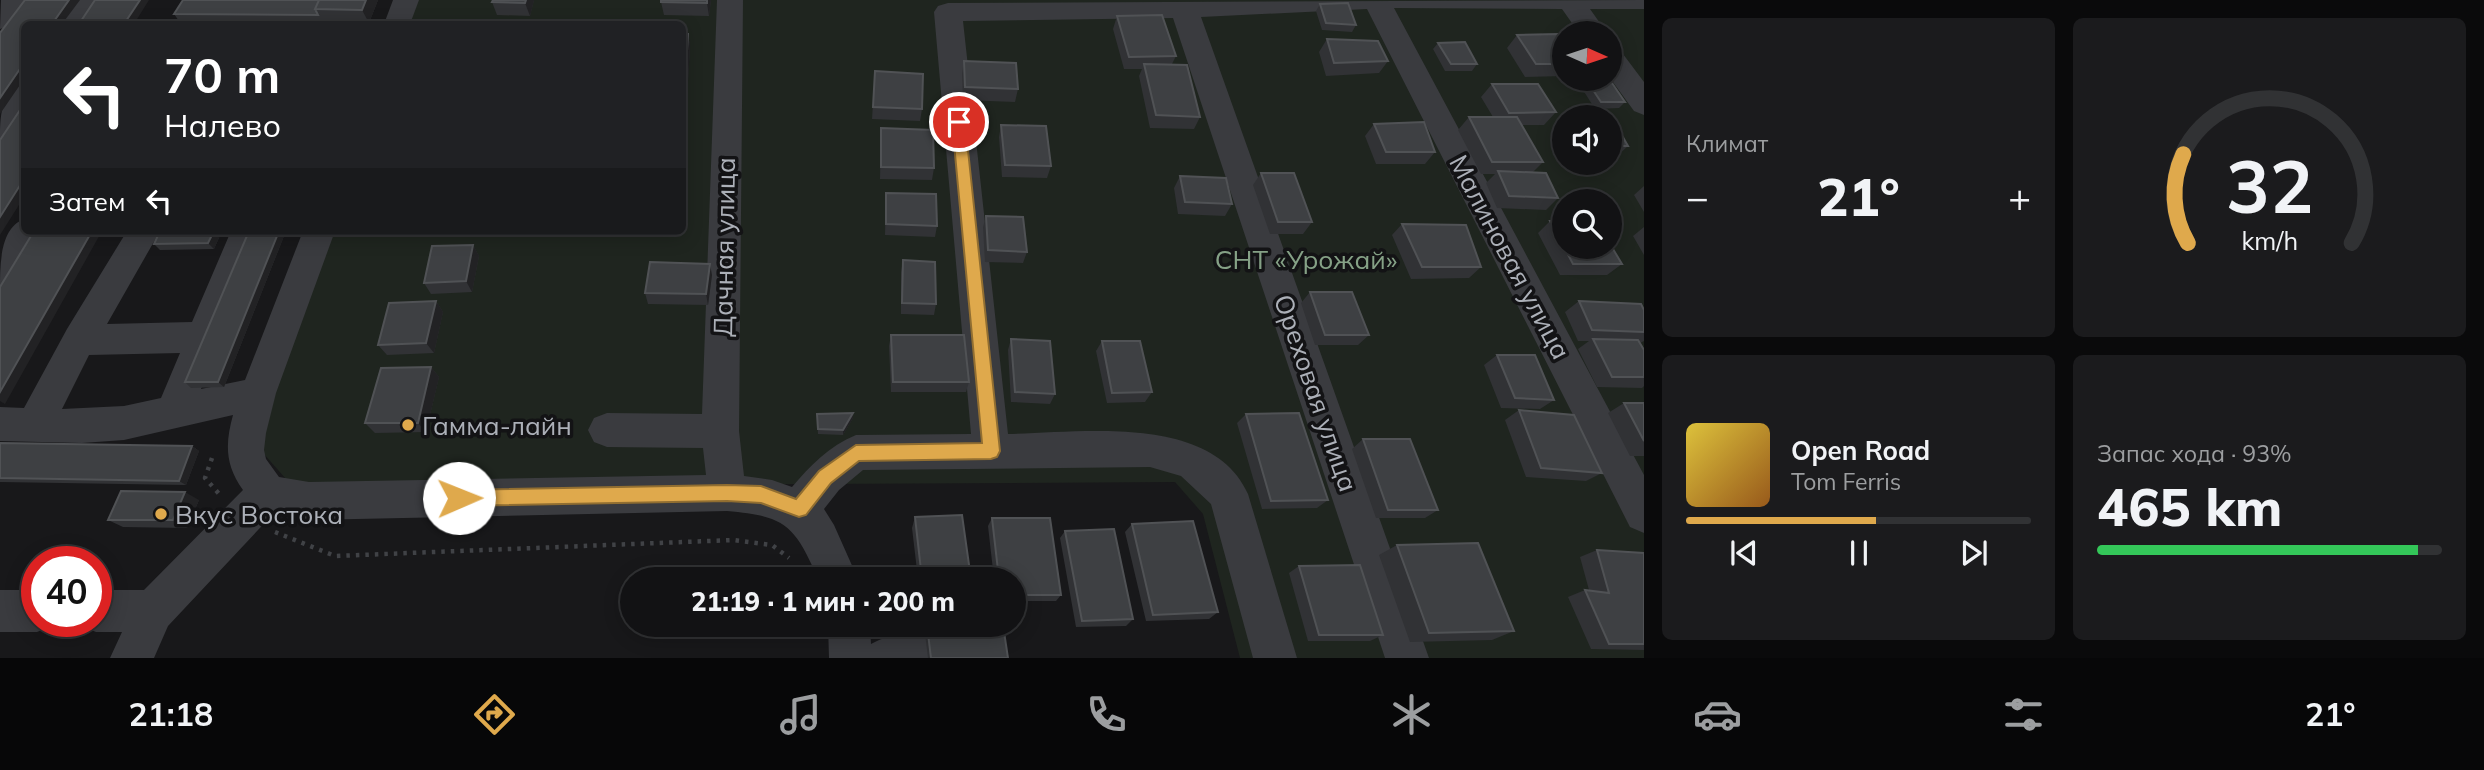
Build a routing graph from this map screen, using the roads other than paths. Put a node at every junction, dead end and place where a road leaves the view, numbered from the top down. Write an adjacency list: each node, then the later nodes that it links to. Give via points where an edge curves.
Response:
1 (15, 0): 10 (street)
2 (89, 0): 11 (street)
3 (406, 0): 12 (street)
4 (730, 0): 29 (street, Дачная улица)
5 (1374, 0): 9 (street); 33 (street, Малиновая улица)
6 (1397, 0): 8 (street)
7 (1644, 0): 8 (street)
8 (1570, 1): 13 (street)
9 (1184, 9): 30 (street, via 948,12); 44 (street, Ореховая улица)
10 (0, 20)
11 (74, 21)
12 (398, 21)
13 (1584, 21)
14 (1622, 74): 16 (street)
15 (21, 98): 17 (street)
16 (1644, 104)
17 (0, 130)
18 (25, 235): 22 (street)
19 (142, 235): 24 (street)
20 (245, 235): 23 (street)
21 (317, 235): 25 (street)
22 (0, 275)
23 (204, 337): 24 (street); 26 (street)
24 (79, 340): 27 (street)
25 (258, 393): 26 (street); 32 (street, via 245,450)
26 (173, 413): 27 (street, via 103,425)
27 (17, 424)
28 (607, 430): 29 (street)
29 (720, 430): 31 (street, Дачная улица)
30 (991, 451): 34 (street, via 856,453 825,477); 43 (street, via 1150,450 1192,461 1228,494)
31 (727, 493): 32 (street); 34 (street, via 761,495)
32 (254, 505): 39 (street)
33 (1644, 514)
34 (806, 537): 35 (street)
35 (829, 567)
36 (0, 611): 37 (street)
37 (21, 611)
38 (112, 611): 39 (street)
39 (153, 611): 41 (street)
40 (850, 637): 42 (street)
41 (132, 658)
42 (851, 658)
43 (1275, 658)
44 (1407, 658)

